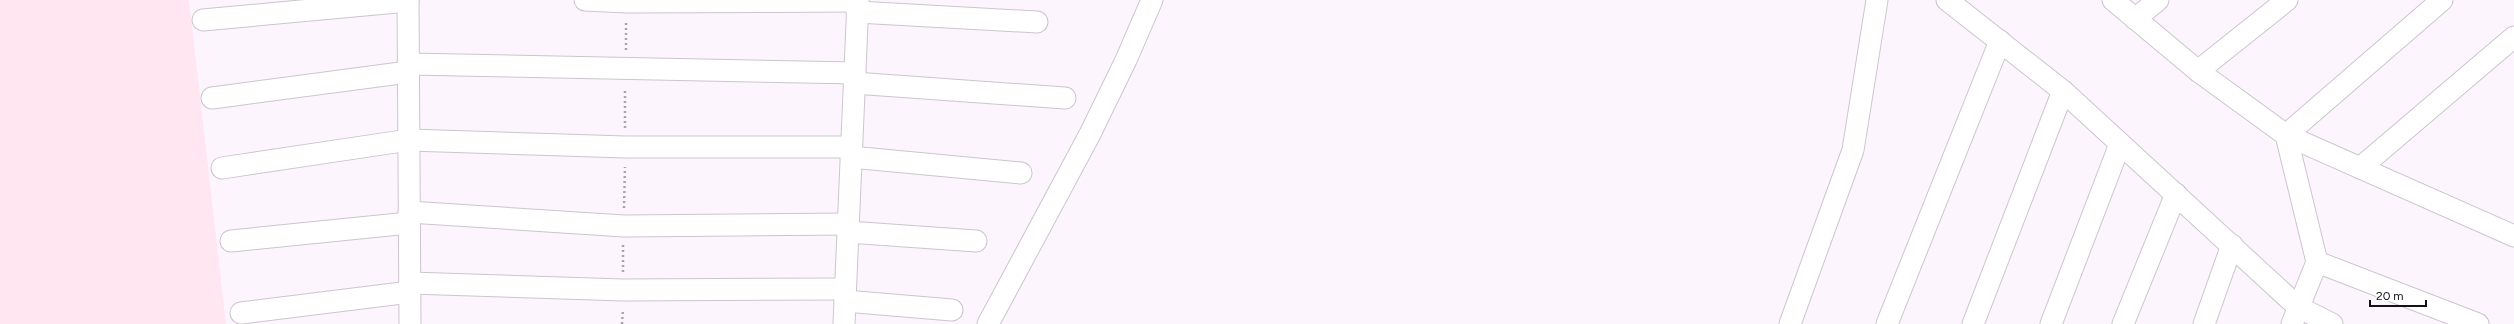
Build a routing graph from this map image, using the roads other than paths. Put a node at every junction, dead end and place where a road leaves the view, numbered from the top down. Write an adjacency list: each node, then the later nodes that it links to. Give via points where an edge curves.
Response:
1 (585, 0): 10 (street)
2 (1152, 0): 44 (street, via 1090,134)
3 (1877, 0): 45 (street, via 1853,150)
4 (1947, 0): 15 (street)
5 (2113, 0): 11 (street)
6 (2158, 0): 11 (street)
7 (2287, 0): 17 (street)
8 (2442, 0): 22 (street)
9 (408, 1): 12 (street); 16 (street)
10 (858, 4): 13 (street); 18 (street)
11 (2135, 19): 17 (street)
12 (203, 20)
13 (1037, 22)
14 (2514, 38): 27 (street)
15 (2000, 41): 19 (street); 46 (street)
16 (408, 68): 18 (street, via 626,70); 20 (street); 23 (street)
17 (2198, 72): 22 (street)
18 (854, 78): 21 (street); 25 (street)
19 (2063, 91): 24 (street); 47 (street)
20 (212, 98)
21 (1065, 98)
22 (2286, 135): 27 (street); 36 (street)
23 (409, 140): 25 (street); 26 (street); 30 (street)
24 (2120, 144): 29 (street); 48 (street)
25 (851, 152): 28 (street); 31 (street)
26 (222, 168)
27 (2360, 168): 32 (street)
28 (1021, 173)
29 (2176, 194): 35 (street); 49 (street)
30 (409, 218): 31 (street, via 624,226); 33 (street); 37 (street)
31 (848, 228): 34 (street); 38 (street)
32 (2514, 236)
33 (231, 240)
34 (976, 240)
35 (2232, 245): 41 (street); 50 (street)
36 (2317, 262): 41 (street); 52 (street)
37 (410, 288): 38 (street); 40 (street); 42 (street)
38 (845, 295): 39 (street); 43 (street)
39 (952, 310)
40 (241, 314)
41 (2295, 316): 51 (street)
42 (410, 324)
43 (844, 324)
44 (988, 324)
45 (1790, 324)
46 (1887, 324)
47 (1972, 324)
48 (2051, 324)
49 (2123, 324)
50 (2204, 324)
51 (2332, 324)
52 (2478, 324)

